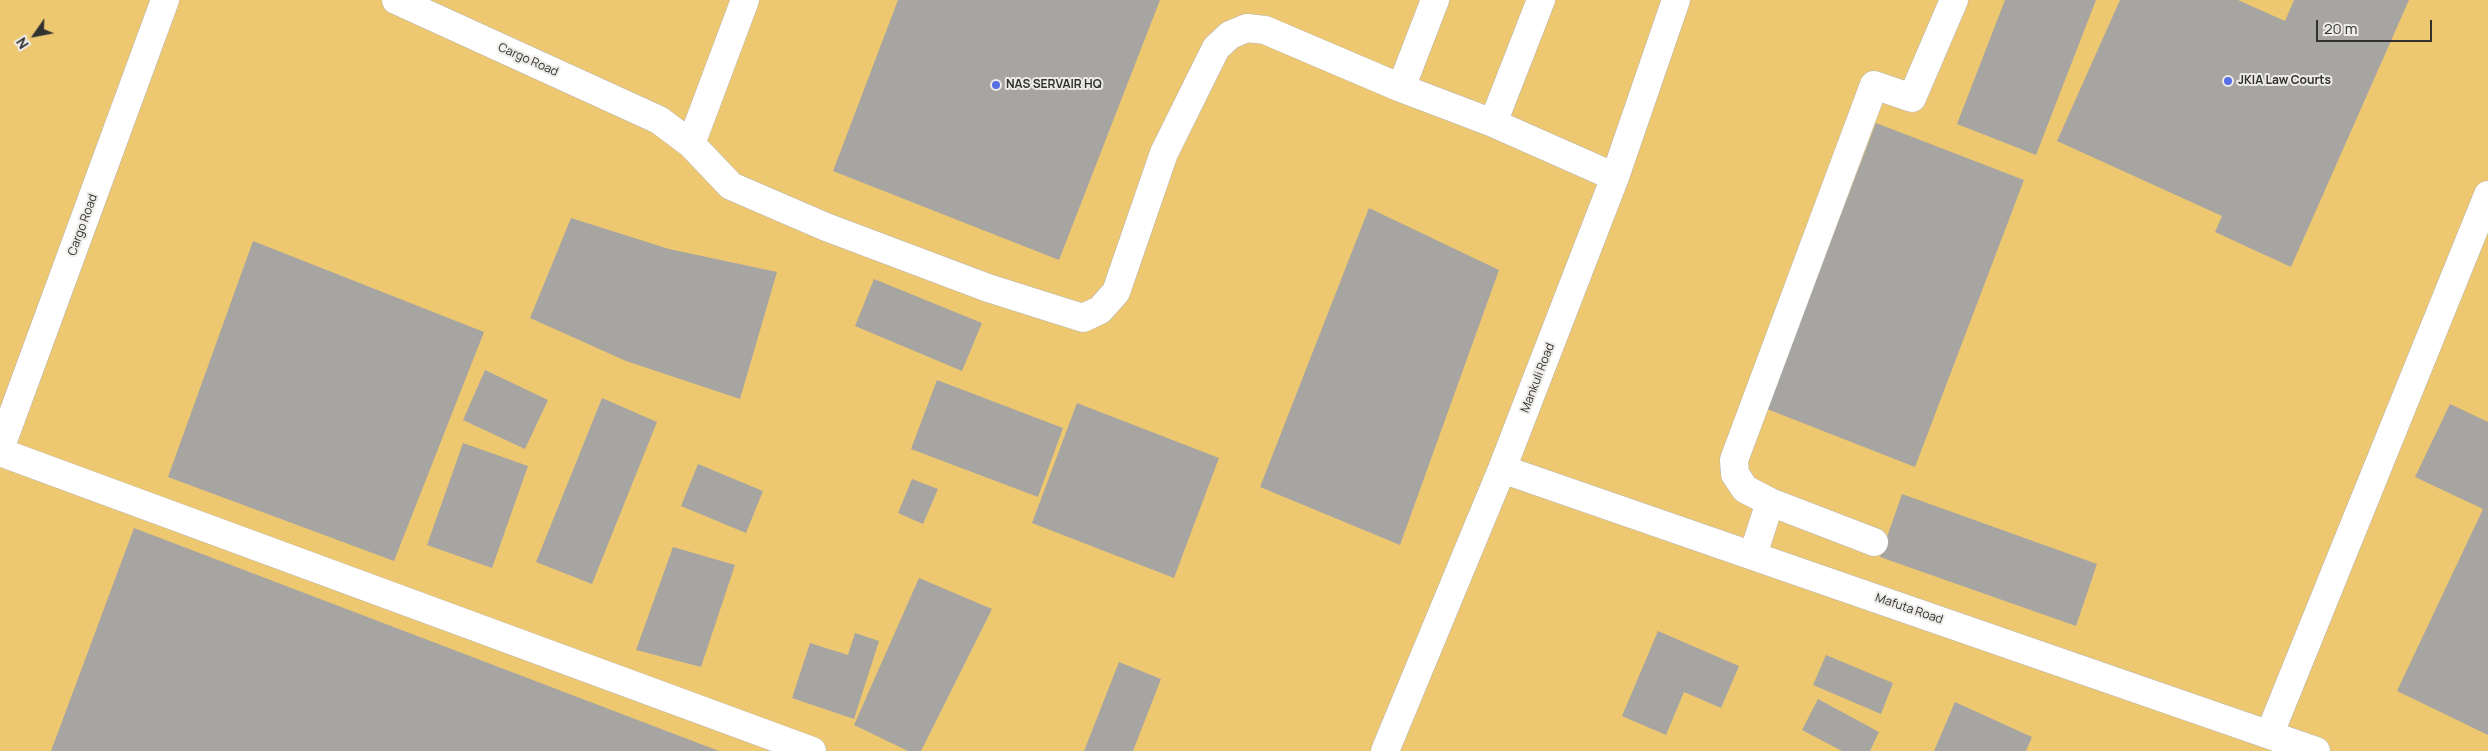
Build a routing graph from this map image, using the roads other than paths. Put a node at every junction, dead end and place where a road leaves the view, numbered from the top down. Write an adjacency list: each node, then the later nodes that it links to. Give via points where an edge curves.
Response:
1 (165, 0): 13 (street, Cargo Road)
2 (396, 0): 10 (street, Cargo Road, via 659,120)
3 (745, 0): 10 (street)
4 (1435, 0): 8 (street)
5 (1541, 0): 9 (street)
6 (1676, 0): 11 (street, Mankuli Road)
7 (1954, 0): 15 (street, via 1912,98 1874,85 1734,460 1735,474 1745,489)
8 (1401, 88): 9 (street, Cargo Road); 10 (street, Cargo Road, via 1265,30 1247,28 1230,35 1216,48 1164,153 1116,292 1100,310 1083,318 988,288 731,186)
9 (1492, 123): 11 (street, Cargo Road)
10 (691, 144)
11 (1616, 177): 14 (street, Mankuli Road)
12 (2488, 195): 18 (street)
13 (0, 451): 19 (street)
14 (1502, 469): 17 (street, Mafuta Road); 20 (street, Mankuli Road)
15 (1770, 502): 16 (street); 17 (street)
16 (1874, 542)
17 (1752, 555): 18 (street, Mafuta Road)
18 (2270, 734): 21 (street, Mafuta Road)
19 (812, 751)
20 (1385, 751)
21 (2316, 751)

